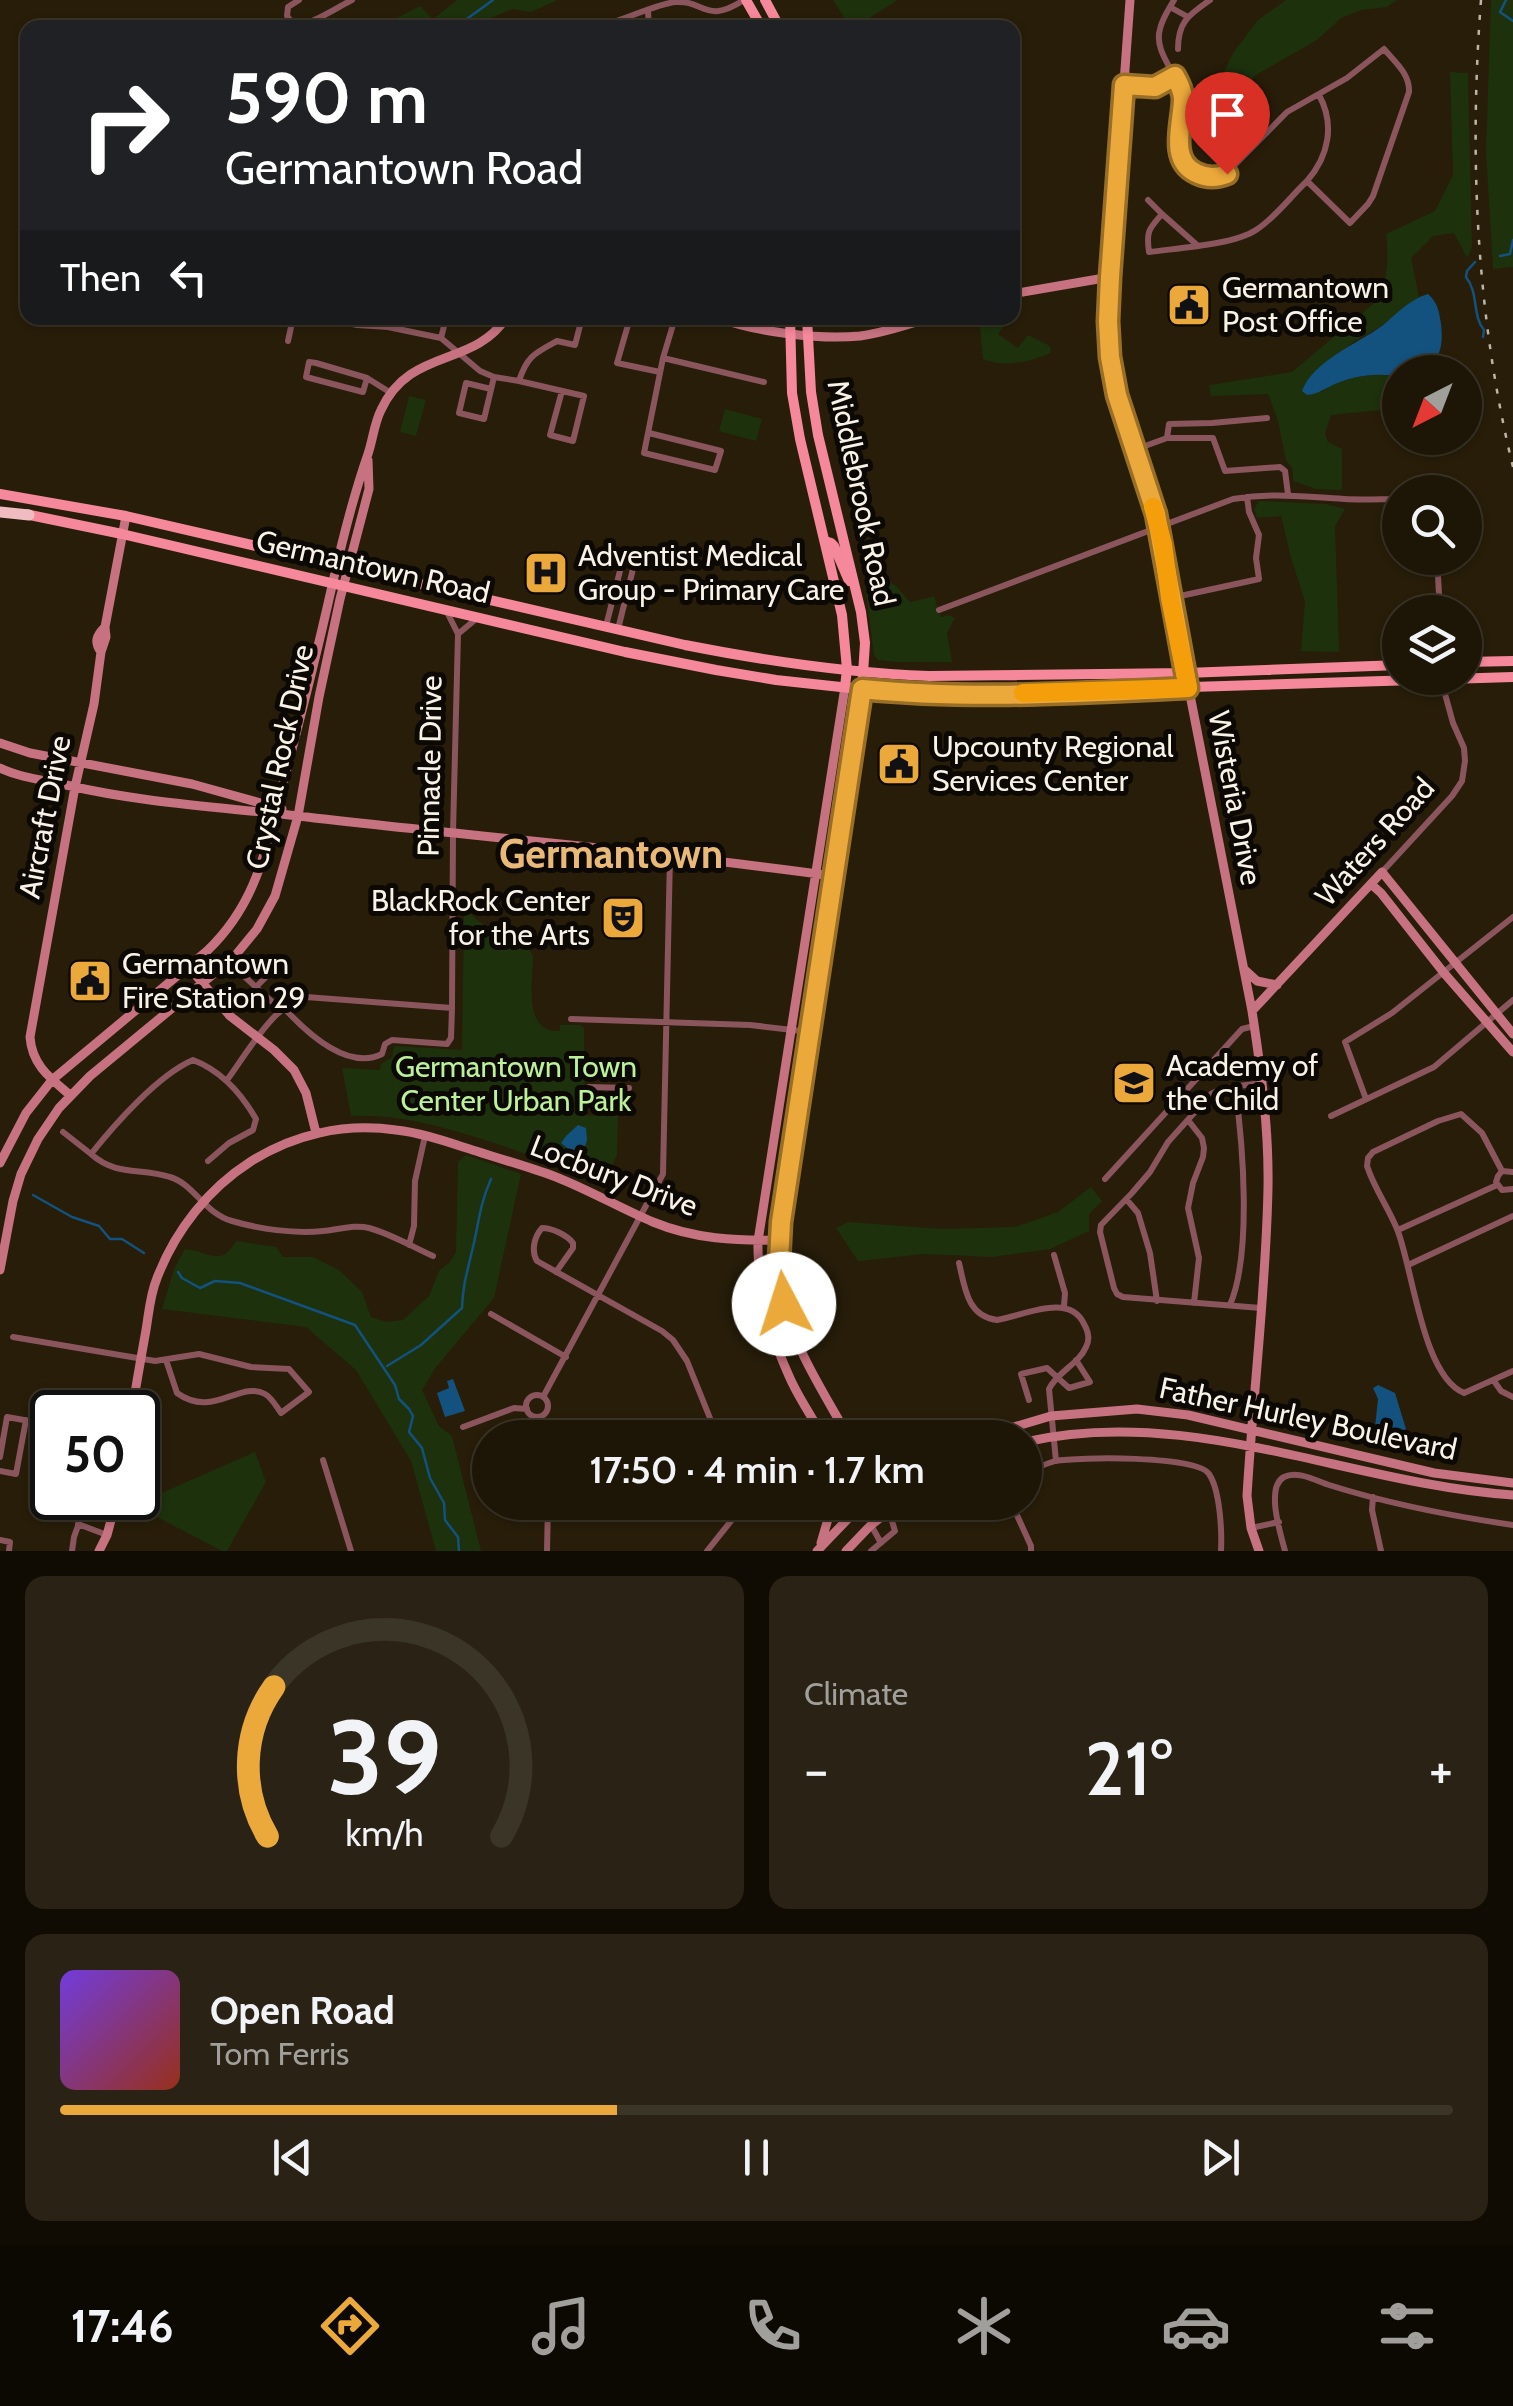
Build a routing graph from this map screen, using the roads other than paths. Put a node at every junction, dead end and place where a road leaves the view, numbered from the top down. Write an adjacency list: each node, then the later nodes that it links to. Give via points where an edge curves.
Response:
1 (298, 0): 9 (street, via 288,7)
2 (745, 0): 7 (street, via 714,12 677,2)
3 (1130, 0): 15 (street, Wisteria Drive)
4 (1210, 0): 8 (street)
5 (346, 1): 10 (street)
6 (1172, 4): 8 (street); 14 (street, via 1158,34)
7 (648, 11): 11 (street); 12 (street)
8 (1188, 16): 13 (street)
9 (290, 20)
10 (313, 20)
11 (619, 20)
12 (648, 20)
13 (1178, 48)
14 (1175, 76): 15 (street, via 1155,87); 16 (street, via 1183,96 1180,156 1192,172 1209,177 1227,174 1287,112)
15 (1124, 85): 21 (street, Wisteria Drive)
16 (1319, 94): 17 (street, via 1326,144); 17 (street, via 1384,49 1410,84 1372,196 1350,223)
17 (1307, 180): 20 (street, via 1255,231)
18 (1148, 200): 19 (street)
19 (1162, 214): 20 (street); 20 (street, via 1146,236 1149,252)
20 (1197, 245)
21 (1110, 277): 22 (street); 53 (street, Wisteria Drive, via 1110,357)
22 (1020, 293)
23 (292, 325): 37 (street)
24 (357, 325): 36 (street)
25 (444, 325): 36 (street)
26 (501, 325): 38 (street, Crystal Rock Drive)
27 (580, 325): 43 (street, via 575,345 558,341 532,354)
28 (628, 325): 40 (street, via 618,363)
29 (674, 325): 39 (street)
30 (739, 325): 34 (street)
31 (790, 325): 34 (main road, Middlebrook Road)
32 (807, 325): 35 (main road, Middlebrook Road)
33 (902, 325): 35 (street, via 860,336)
34 (790, 332): 35 (street); 64 (main road, Middlebrook Road, via 792,394)
35 (808, 334): 70 (main road, Middlebrook Road, via 818,435)
36 (441, 338): 38 (street)
37 (288, 340)
38 (460, 352): 41 (street); 47 (street, Crystal Rock Drive, via 426,363)
39 (663, 358): 40 (street); 44 (street)
40 (660, 372): 50 (street)
41 (494, 377): 43 (street); 45 (street)
42 (367, 378): 42 (street, via 309,362 306,377 363,392); 47 (street)
43 (519, 381): 46 (street)
44 (764, 382)
45 (491, 389): 45 (street, via 484,419 459,413 466,383)
46 (562, 391): 46 (street, via 584,396 573,440 550,434)
47 (391, 393): 54 (street, Crystal Rock Drive)
48 (1266, 418): 49 (street)
49 (1212, 424): 51 (street, via 1168,424); 52 (street)
50 (649, 433): 50 (street, via 644,454 715,470 721,450)
51 (1168, 438): 52 (street); 53 (street)
52 (1212, 438): 56 (street, via 1225,471 1280,468)
53 (1134, 450): 62 (street, Wisteria Drive)
54 (368, 452): 67 (street, Crystal Rock Drive); 68 (street, Crystal Rock Drive, via 369,489)
55 (0, 494): 61 (main road, Germantown Road)
56 (1288, 494): 57 (street); 58 (street)
57 (1247, 496): 62 (street); 71 (street, via 1259,535 1259,579)
58 (1382, 499)
59 (0, 511): 60 (highway)
60 (29, 515): 63 (main road, Germantown Road)
61 (126, 516): 63 (street, Aircraft Drive); 67 (main road, Germantown Road)
62 (1158, 529): 71 (street, Wisteria Drive); 73 (street)
63 (122, 534): 69 (main road, Germantown Road); 91 (street, Aircraft Drive)
64 (825, 541): 70 (main road); 80 (main road, Middlebrook Road)
65 (623, 559): 75 (street)
66 (635, 561): 75 (street)
67 (336, 564): 68 (main road, Germantown Road); 69 (street, Crystal Rock Drive)
68 (349, 567): 69 (street, Crystal Rock Drive); 75 (main road, Germantown Road)
69 (338, 584): 72 (main road, Germantown Road); 94 (street, Crystal Rock Drive); 95 (street, Crystal Rock Drive)
70 (856, 590): 81 (main road, Middlebrook Road)
71 (1170, 598): 82 (street, Wisteria Drive)
72 (446, 610): 74 (main road, Germantown Road); 76 (street, Pinnacle Drive)
73 (939, 610)
74 (479, 618): 76 (street, Pinnacle Drive); 86 (main road, Germantown Road, via 716,670)
75 (612, 627): 80 (main road, Germantown Road, via 730,654)
76 (458, 634): 96 (street, Pinnacle Drive)
77 (1513, 660): 78 (main road)
78 (1482, 661)
79 (1382, 665): 82 (main road, Germantown Road)
80 (848, 670): 81 (main road, Germantown Road); 86 (main road, Middlebrook Road)
81 (864, 671): 82 (main road, Germantown Road); 88 (main road, Middlebrook Road)
82 (1186, 672): 87 (street, Wisteria Drive)
83 (1513, 677): 84 (main road, Germantown Road)
84 (1482, 678)
85 (1382, 681): 87 (main road, Germantown Road)
86 (844, 687): 88 (main road, Germantown Road); 99 (street, Middlebrook Road)
87 (1188, 688): 88 (main road, Germantown Road, via 970,694); 106 (street, Wisteria Drive)
88 (862, 689): 100 (street, Middlebrook Road)
89 (1446, 695): 98 (street, Waters Road, via 1464,748 1462,781)
90 (0, 743): 91 (street)
91 (80, 764): 93 (street, Aircraft Drive); 94 (street, via 192,784)
92 (0, 768): 93 (street)
93 (75, 787): 94 (street, via 152,801); 126 (street, Aircraft Drive, via 30,1038 34,1058)
94 (276, 810): 95 (street); 104 (street, Crystal Rock Drive, via 244,907)
95 (298, 816): 96 (street); 109 (street, Crystal Rock Drive, via 266,913 246,944)
96 (453, 832): 97 (street); 113 (street, Pinnacle Drive)
97 (670, 856): 99 (street); 118 (street)
98 (1382, 872): 101 (street, Waters Road); 103 (street)
99 (814, 873): 100 (street); 121 (street, Middlebrook Road)
100 (833, 876): 122 (street, Middlebrook Road)
101 (1371, 884): 107 (street); 110 (street, Waters Road)
102 (1513, 917): 103 (street)
103 (1455, 964): 107 (street); 116 (street)
104 (190, 967): 109 (street); 126 (street, Crystal Rock Drive)
105 (275, 968): 111 (street)
106 (1243, 968): 110 (street, via 1257,982); 115 (street, Wisteria Drive)
107 (1444, 973): 119 (street); 133 (street, via 1345,1042)
108 (245, 976): 111 (street)
109 (203, 984): 124 (street); 132 (street, Crystal Rock Drive)
110 (1277, 984): 115 (street, Waters Road)
111 (256, 987): 114 (street)
112 (1513, 1000): 116 (street)
113 (452, 1008): 114 (street, via 306,998); 114 (street, via 447,1044 392,1040 376,1058 340,1055)
114 (282, 1009): 124 (street)
115 (1252, 1011): 120 (street, Wisteria Drive)
116 (1495, 1013): 119 (street); 123 (street)
117 (570, 1019): 118 (street)
118 (668, 1022): 121 (street); 149 (street, via 664,1160)
119 (1485, 1022): 125 (street); 133 (street, via 1434,1066)
120 (1254, 1026): 128 (street, Wisteria Drive); 144 (street, via 1242,1029)
121 (790, 1030): 122 (street); 152 (street, Middlebrook Road)
122 (810, 1032): 153 (street, Middlebrook Road)
123 (1513, 1034)
124 (258, 1038): 127 (street); 137 (street, via 301,1080)
125 (1513, 1052)
126 (52, 1080): 132 (street, Aircraft Drive); 141 (street, Crystal Rock Drive)
127 (228, 1080): 139 (street, via 200,1062 187,1062 126,1113); 140 (street, via 256,1125)
128 (1262, 1084): 130 (street); 166 (street, Wisteria Drive, via 1268,1186)
129 (589, 1087): 131 (street)
130 (1235, 1087): 135 (street, via 1211,1094); 164 (street, via 1242,1242)
131 (630, 1088)
132 (70, 1095): 159 (street, Crystal Rock Drive, via 22,1174)
133 (1366, 1099): 134 (street)
134 (1331, 1116)
135 (1188, 1120): 147 (street); 163 (street, via 1204,1148 1188,1208 1199,1258)
136 (63, 1132): 139 (street)
137 (316, 1133): 138 (street, Locbury Drive, via 378,1128); 148 (street, Locbury Drive, via 250,1161)
138 (425, 1136): 149 (street, Locbury Drive, via 555,1177); 154 (street)
139 (91, 1154): 148 (street, via 108,1167 176,1178)
140 (208, 1161)
141 (0, 1163)
142 (1502, 1171): 143 (street); 145 (street); 151 (street, via 1482,1132 1462,1114 1373,1152 1366,1166)
143 (1513, 1172)
144 (1105, 1179)
145 (1497, 1185): 146 (street); 151 (street)
146 (1513, 1191)
147 (1126, 1200): 162 (street, via 1138,1213); 162 (street, via 1101,1224 1114,1288 1123,1298)
148 (202, 1202): 154 (street, via 230,1221 298,1230 370,1228); 170 (street, Locbury Drive, via 156,1280)
149 (641, 1216): 152 (street, Locbury Drive, via 702,1237); 161 (street)
150 (1513, 1216): 158 (street)
151 (1398, 1230): 158 (street)
152 (758, 1240): 153 (street, Locbury Drive); 186 (street, Middlebrook Road, via 757,1270 775,1338)
153 (780, 1240): 187 (street, Middlebrook Road, via 784,1304)
154 (409, 1245): 156 (street)
155 (1054, 1255): 165 (street)
156 (433, 1256)
157 (958, 1264): 165 (street, via 974,1310 988,1319)
158 (1408, 1265): 175 (street, via 1428,1340 1455,1389 1464,1393)
159 (0, 1270)
160 (556, 1272): 160 (street, via 533,1255 542,1228 573,1243); 161 (street)
161 (598, 1296): 169 (street); 185 (street, via 674,1340)
162 (1157, 1301): 163 (street)
163 (1194, 1303): 164 (street)
164 (1230, 1305): 166 (street)
165 (1064, 1306): 172 (street, via 1078,1314 1087,1332 1086,1349)
166 (1261, 1308): 191 (street, Wisteria Drive)
167 (491, 1314): 169 (street)
168 (13, 1337): 170 (street)
169 (566, 1357): 177 (street)
170 (140, 1358): 171 (street); 176 (street, Locbury Drive)
171 (166, 1360): 171 (street, via 176,1393 193,1402 256,1391 281,1413 310,1392 290,1368 198,1354)
172 (1076, 1360): 174 (street); 174 (street, via 1090,1382 1069,1388)
173 (1513, 1371): 175 (street)
174 (1057, 1377): 179 (street, via 1044,1368 1021,1374); 181 (street, via 1049,1388)
175 (1494, 1380): 178 (street)
176 (135, 1390)
177 (543, 1398): 180 (street, via 530,1399); 182 (street, via 548,1409)
178 (1513, 1398)
179 (1029, 1400)
180 (527, 1408): 182 (street); 190 (street)
181 (1051, 1416): 188 (street, Father Hurley Boulevard); 191 (street, Father Hurley Boulevard, via 1137,1409); 192 (street)
182 (538, 1417): 184 (street)
183 (26, 1420): 189 (street); 195 (street, via 7,1417); 199 (street, via 16,1474)
184 (539, 1420)
185 (711, 1420)
186 (814, 1420)
187 (839, 1420)
188 (1038, 1420)
189 (30, 1421)
190 (463, 1428)
191 (1251, 1429): 194 (street, Wisteria Drive); 200 (street, Father Hurley Boulevard, via 1434,1473)
192 (1053, 1436): 193 (street, Father Hurley Boulevard); 194 (street, Father Hurley Boulevard, via 1148,1432); 197 (street)
193 (1042, 1438)
194 (1250, 1447): 201 (street, Father Hurley Boulevard); 217 (street, Wisteria Drive)
195 (0, 1457)
196 (324, 1460): 225 (street)
197 (1056, 1461): 198 (street); 231 (street, via 1142,1459 1199,1466 1210,1474)
198 (1042, 1466)
199 (0, 1471)
200 (1513, 1483)
201 (1513, 1495)
202 (1373, 1497): 213 (street, via 1290,1476 1277,1484); 216 (street); 234 (street)
203 (80, 1520): 214 (street)
204 (111, 1520): 218 (street)
205 (548, 1520): 226 (street)
206 (732, 1520): 227 (street)
207 (829, 1520): 221 (street)
208 (846, 1520): 221 (street)
209 (869, 1520): 215 (street)
210 (875, 1520): 215 (street)
211 (891, 1520): 220 (street, via 895,1532)
212 (1019, 1520): 230 (street)
213 (1278, 1522): 217 (street); 233 (street)
214 (78, 1524): 218 (street); 223 (street)
215 (871, 1525): 220 (street); 228 (street)
216 (1513, 1525)
217 (1251, 1528): 232 (street, Wisteria Drive)
218 (107, 1535): 224 (street)
219 (0, 1540): 222 (street, via 10,1542)
220 (881, 1543): 229 (street)
221 (818, 1550)
222 (9, 1551)
223 (72, 1551)
224 (100, 1551)
225 (351, 1551)
226 (547, 1551)
227 (707, 1551)
228 (846, 1551)
229 (871, 1551)
230 (1030, 1551)
231 (1222, 1551)
232 (1259, 1551)
233 (1285, 1551)
234 (1382, 1551)

